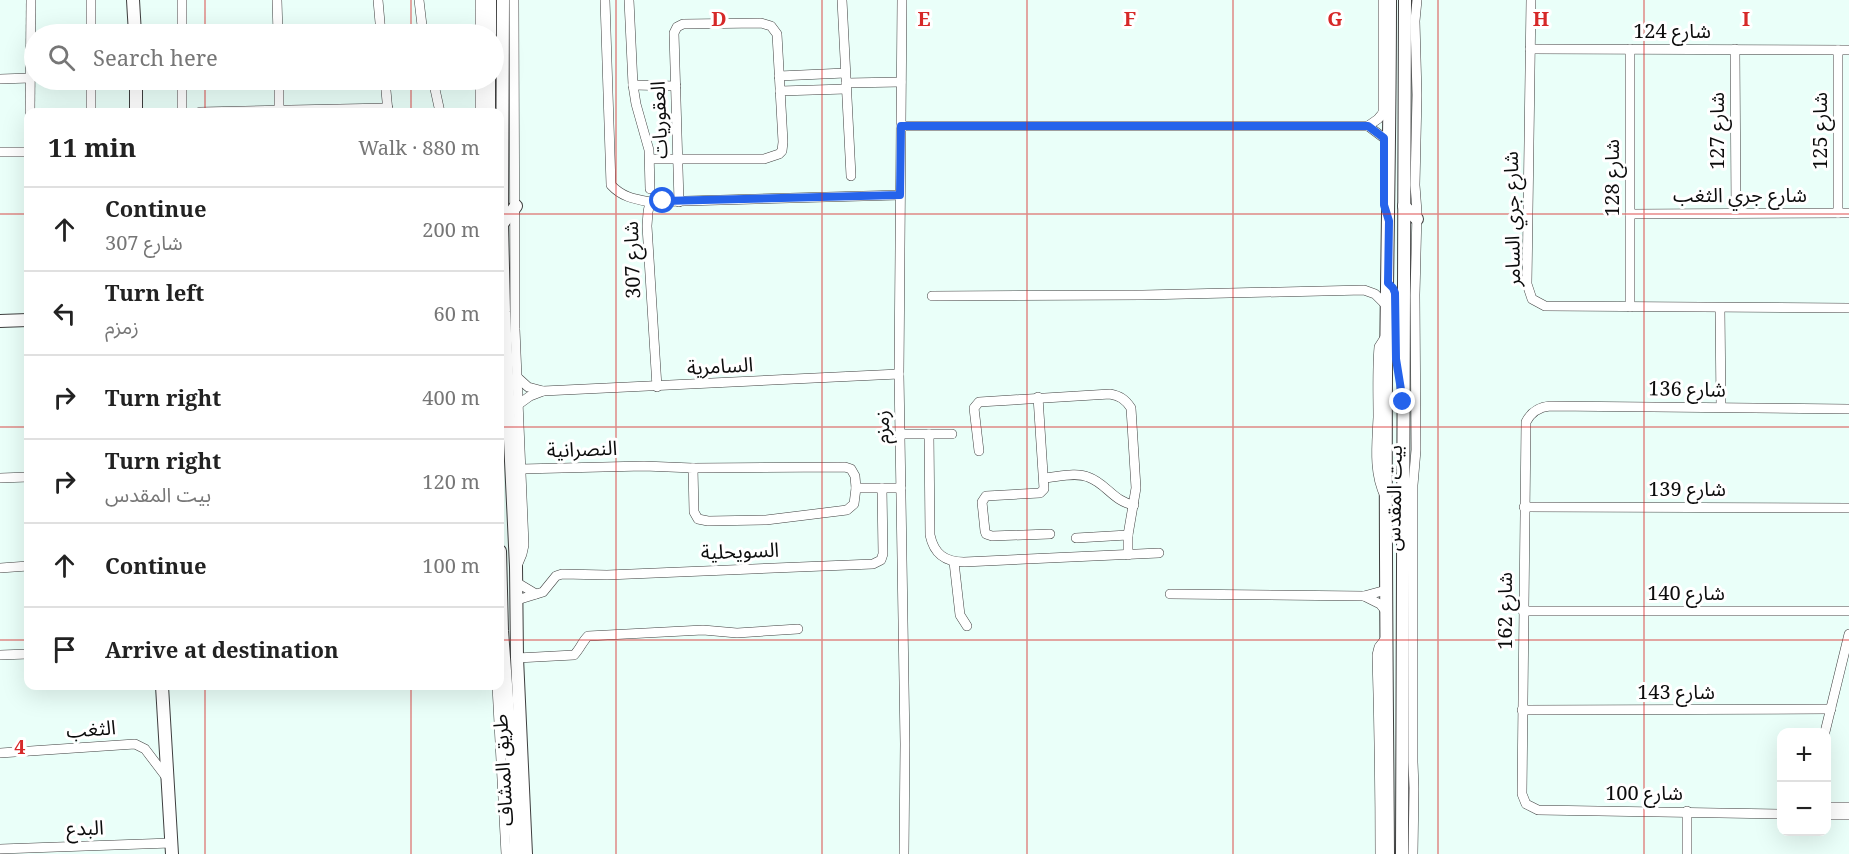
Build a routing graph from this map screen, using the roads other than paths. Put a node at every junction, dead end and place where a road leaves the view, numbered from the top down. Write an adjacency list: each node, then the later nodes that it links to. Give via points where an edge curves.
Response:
1 (31, 0): 21 (street)
2 (91, 0): 22 (street)
3 (133, 0): 23 (street)
4 (182, 0): 24 (street)
5 (277, 0): 25 (street)
6 (378, 0): 26 (street)
7 (419, 0): 27 (street)
8 (480, 0): 28 (street)
9 (490, 0): 29 (street)
10 (503, 0): 30 (street, طريق المشاف)
11 (514, 0): 78 (street)
12 (605, 0): 76 (street, via 611,185 625,196)
13 (628, 0): 42 (street)
14 (842, 0): 40 (street)
15 (902, 0): 41 (street, زمزم)
16 (1383, 0): 39 (street, بيت المقدس)
17 (1390, 0): 39 (street, بيت المقدس)
18 (1417, 0): 84 (street, بيت المقدس)
19 (1531, 0): 31 (street, شارع جري السامر)
20 (1407, 3): 79 (street, بيت المقدس)
21 (31, 24)
22 (91, 24)
23 (134, 24)
24 (182, 24)
25 (278, 24)
26 (380, 24)
27 (422, 24)
28 (480, 24)
29 (490, 24)
30 (503, 24)
31 (1530, 49): 32 (street, شارع 124); 93 (street, شارع جري السامر, via 1528,291 1545,306)
32 (1630, 49): 33 (street, شارع 124); 83 (street, شارع 128)
33 (1734, 49): 34 (street, شارع 124); 80 (street, شارع 127)
34 (1838, 50): 35 (street, شارع 124); 81 (street, شارع 125)
35 (1849, 50)
36 (779, 76): 40 (street); 43 (street, العقوريات, via 777,34 766,23 683,24 674,36); 54 (street)
37 (24, 78): 38 (street)
38 (0, 79)
39 (1387, 80): 65 (street, بيت المقدس); 86 (street, بيت المقدس)
40 (846, 81): 41 (street); 54 (street); 73 (street)
41 (901, 82): 66 (street, زمزم)
42 (633, 86): 43 (street); 71 (street)
43 (675, 86): 72 (street, العقوريات)
44 (30, 90): 55 (street)
45 (91, 90): 56 (street)
46 (136, 90): 57 (street)
47 (182, 90): 58 (street)
48 (279, 90): 59 (street)
49 (387, 90): 60 (street)
50 (435, 90): 61 (street)
51 (480, 90): 62 (street)
52 (489, 90): 63 (street)
53 (503, 90): 64 (street, طريق المشاف)
54 (780, 91): 72 (street, via 783,147 775,157)
55 (30, 108)
56 (91, 108)
57 (136, 108)
58 (182, 108)
59 (279, 108)
60 (388, 108)
61 (439, 108)
62 (480, 108)
63 (489, 108)
64 (503, 108)
65 (1383, 113): 67 (street); 68 (street, بيت المقدس)
66 (901, 126): 67 (street); 75 (street, زمزم)
67 (1368, 126): 68 (street)
68 (1384, 138): 86 (street, بيت المقدس, via 1384,205)
69 (0, 152): 70 (street)
70 (24, 152)
71 (650, 159): 72 (street); 74 (street)
72 (678, 159): 77 (street, العقوريات)
73 (850, 176)
74 (650, 189)
75 (900, 195): 77 (street, شارع 307); 99 (street, زمزم)
76 (650, 202): 77 (street, شارع 307); 101 (street, شارع 307, via 647,218)
77 (679, 202)
78 (516, 206): 85 (street); 100 (street)
79 (1404, 206): 84 (street); 92 (street, بيت المقدس)
80 (1736, 213): 81 (street, شارع جري الثغب); 83 (street, شارع جري الثغب)
81 (1838, 213): 82 (street, شارع جري الثغب)
82 (1849, 213)
83 (1630, 214): 93 (street, شارع 128)
84 (1417, 219): 89 (street, بيت المقدس)
85 (504, 221)
86 (1389, 221): 87 (street, بيت المقدس)
87 (1388, 283): 88 (street); 91 (street, بيت المقدس); 104 (street, via 1395,293 1396,359)
88 (1359, 291): 90 (street); 91 (street, via 1375,294)
89 (1415, 295): 92 (street); 174 (street, بيت المقدس)
90 (932, 296)
91 (1387, 306): 134 (street, بيت المقدس)
92 (1403, 307): 104 (street, بيت المقدس)
93 (1630, 307): 94 (street, شارع جري السامر)
94 (1720, 308): 95 (street, شارع جري السامر); 106 (street)
95 (1849, 308)
96 (504, 319): 131 (street, طريق المشاف)
97 (24, 320): 98 (street)
98 (0, 321)
99 (899, 374): 101 (street, السامرية); 109 (street, زمزم)
100 (518, 377): 102 (street, via 528,387); 105 (street)
101 (657, 387): 102 (street, السامرية)
102 (543, 392): 105 (street, السامرية)
103 (1038, 397): 112 (street, via 976,404); 117 (street); 121 (street, via 1110,394 1126,400 1131,408)
104 (1403, 402): 152 (street, بيت المقدس)
105 (519, 404): 114 (street)
106 (1721, 407): 107 (street, شارع 136); 108 (street, شارع 136, via 1550,406 1538,408)
107 (1849, 409)
108 (1528, 417): 122 (street, شارع 162)
109 (900, 434): 110 (street); 120 (street, زمزم)
110 (929, 434): 111 (street); 129 (street, via 930,535 938,553)
111 (952, 434)
112 (979, 452)
113 (693, 468): 114 (street, النصرانية); 118 (street, النصرانية, via 845,467 855,476); 118 (street, via 694,512 698,519 708,521 766,520 847,510 854,504)
114 (521, 469): 131 (street, via 524,545)
115 (24, 477): 116 (street)
116 (0, 478)
117 (1044, 478): 121 (street, via 1086,476 1121,501); 124 (street, via 1042,492 984,498 985,531 992,536)
118 (856, 488): 119 (street)
119 (882, 488): 120 (street); 135 (street, السويحلية, via 883,554 876,564 607,575 566,573 556,576 545,590)
120 (901, 488): 170 (street, زمزم)
121 (1134, 505): 125 (street)
122 (1524, 507): 123 (street, شارع 139); 140 (street, شارع 162)
123 (1849, 508)
124 (1050, 534)
125 (1128, 535): 126 (street); 128 (street)
126 (1076, 538)
127 (1159, 553): 128 (street)
128 (1128, 555): 129 (street)
129 (954, 562): 142 (street, via 960,615)
130 (24, 566): 132 (street)
131 (516, 567): 133 (street, طريق المشاف)
132 (0, 568)
133 (516, 582): 135 (street); 138 (street, طريق المشاف)
134 (1386, 590): 137 (street); 139 (street, بيت المقدس); 152 (street, via 1396,604 1396,666)
135 (536, 594): 138 (street, السويحلية)
136 (1170, 594): 137 (street)
137 (1364, 596): 139 (street)
138 (517, 600): 149 (street, طريق المشاف)
139 (1386, 610): 145 (street, بيت المقدس)
140 (1523, 611): 141 (street, شارع 140); 154 (street, شارع 162)
141 (1849, 611)
142 (967, 626)
143 (798, 628): 149 (street, via 588,636 574,655)
144 (1849, 634): 153 (street)
145 (1386, 638): 171 (street, بيت المقدس, via 1377,655); 172 (street, بيت المقدس)
146 (24, 654): 147 (street)
147 (0, 655)
148 (504, 658): 168 (street, طريق المشاف)
149 (518, 658): 169 (street, طريق المشاف)
150 (162, 690): 157 (street)
151 (497, 690): 167 (street, طريق المشاف)
152 (1402, 698): 173 (street, بيت المقدس)
153 (1831, 709): 154 (street, شارع 143); 155 (street)
154 (1522, 710): 158 (street, شارع 162, via 1522,794)
155 (1826, 728)
156 (0, 753): 157 (street, الثغب, via 135,744 145,749)
157 (168, 780): 165 (street)
158 (1526, 804): 161 (street, شارع 100, via 1538,810)
159 (1831, 807): 160 (street)
160 (1849, 807)
161 (1687, 811): 162 (street, شارع 100); 175 (street)
162 (1777, 812)
163 (1831, 815): 164 (street)
164 (1849, 815)
165 (172, 848): 166 (street, البدع)
166 (0, 849)
167 (506, 854)
168 (516, 854)
169 (526, 854)
170 (904, 854)
171 (1380, 854)
172 (1388, 854)
173 (1402, 854)
174 (1413, 854)
175 (1687, 854)

